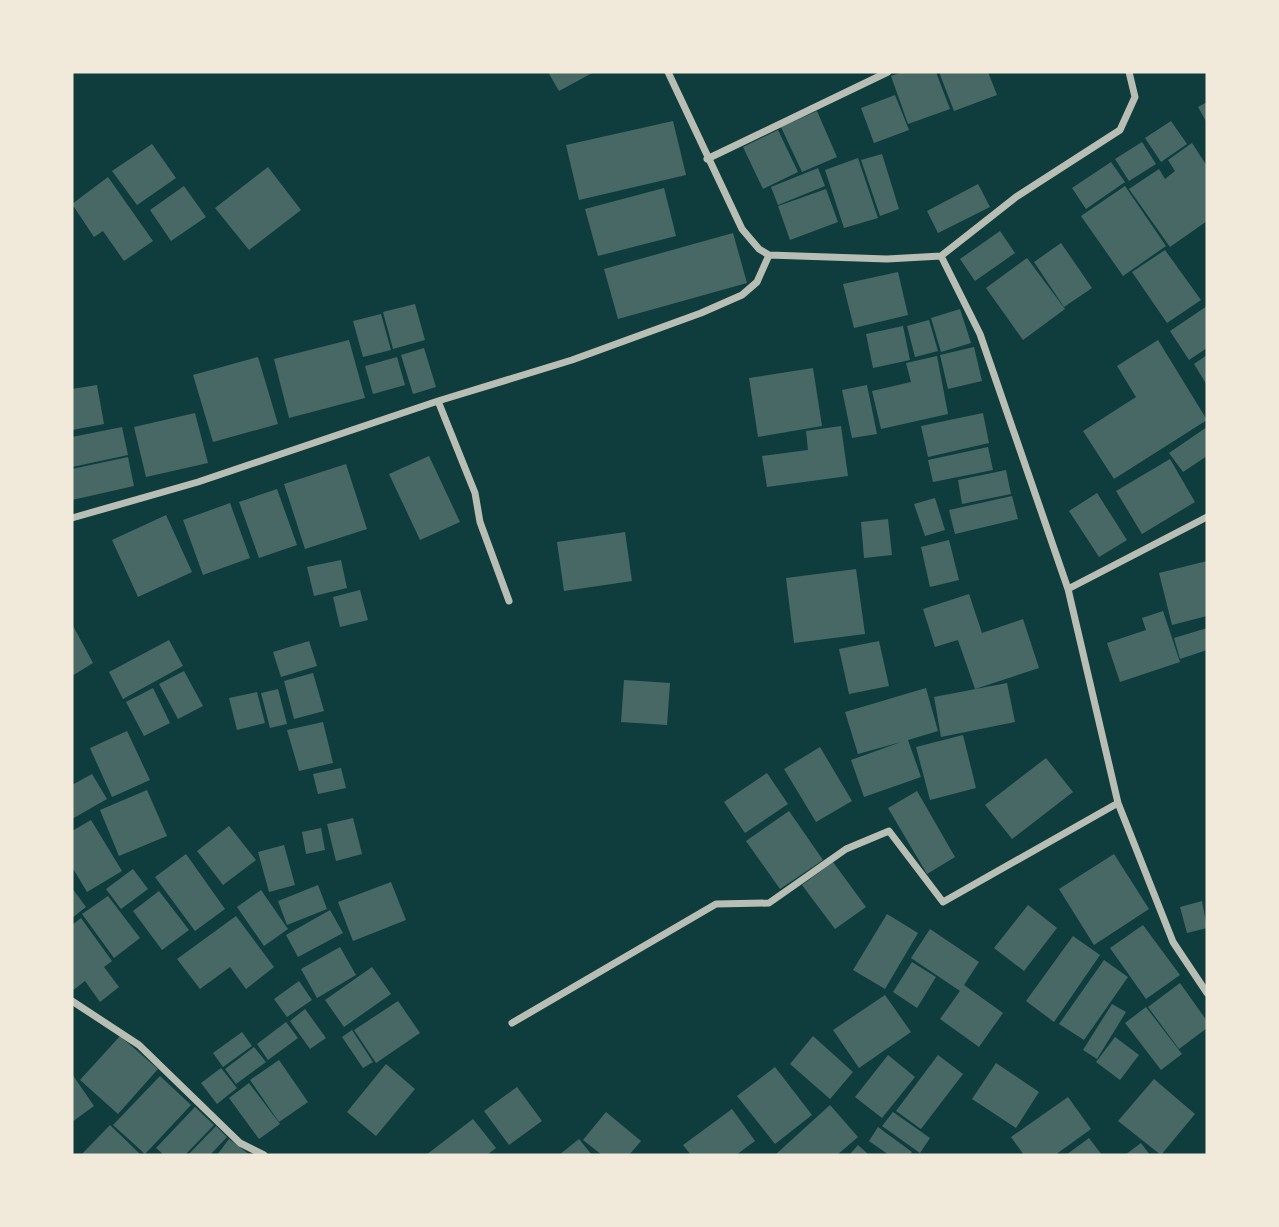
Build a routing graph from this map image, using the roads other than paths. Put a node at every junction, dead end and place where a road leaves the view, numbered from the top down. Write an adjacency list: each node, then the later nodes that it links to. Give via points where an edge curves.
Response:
1 (668, 72): 4 (street)
2 (888, 72): 4 (street)
3 (1129, 72): 6 (street, via 1135,97 1121,130 1016,197)
4 (707, 159): 5 (street, via 742,229)
5 (769, 255): 6 (street); 7 (street, via 757,282 742,295 572,359)
6 (941, 256): 10 (street, via 980,334)
7 (438, 401): 9 (street, via 198,482); 11 (street, via 475,493 480,522)
8 (1207, 517): 10 (street)
9 (72, 518)
10 (1068, 589): 12 (street)
11 (509, 601)
12 (1118, 803): 13 (street, via 1173,942); 15 (street, via 943,902 889,831 846,849 769,904 716,904)
13 (1207, 993)
14 (72, 1001): 16 (street, via 139,1045 240,1143)
15 (512, 1023)
16 (264, 1155)

